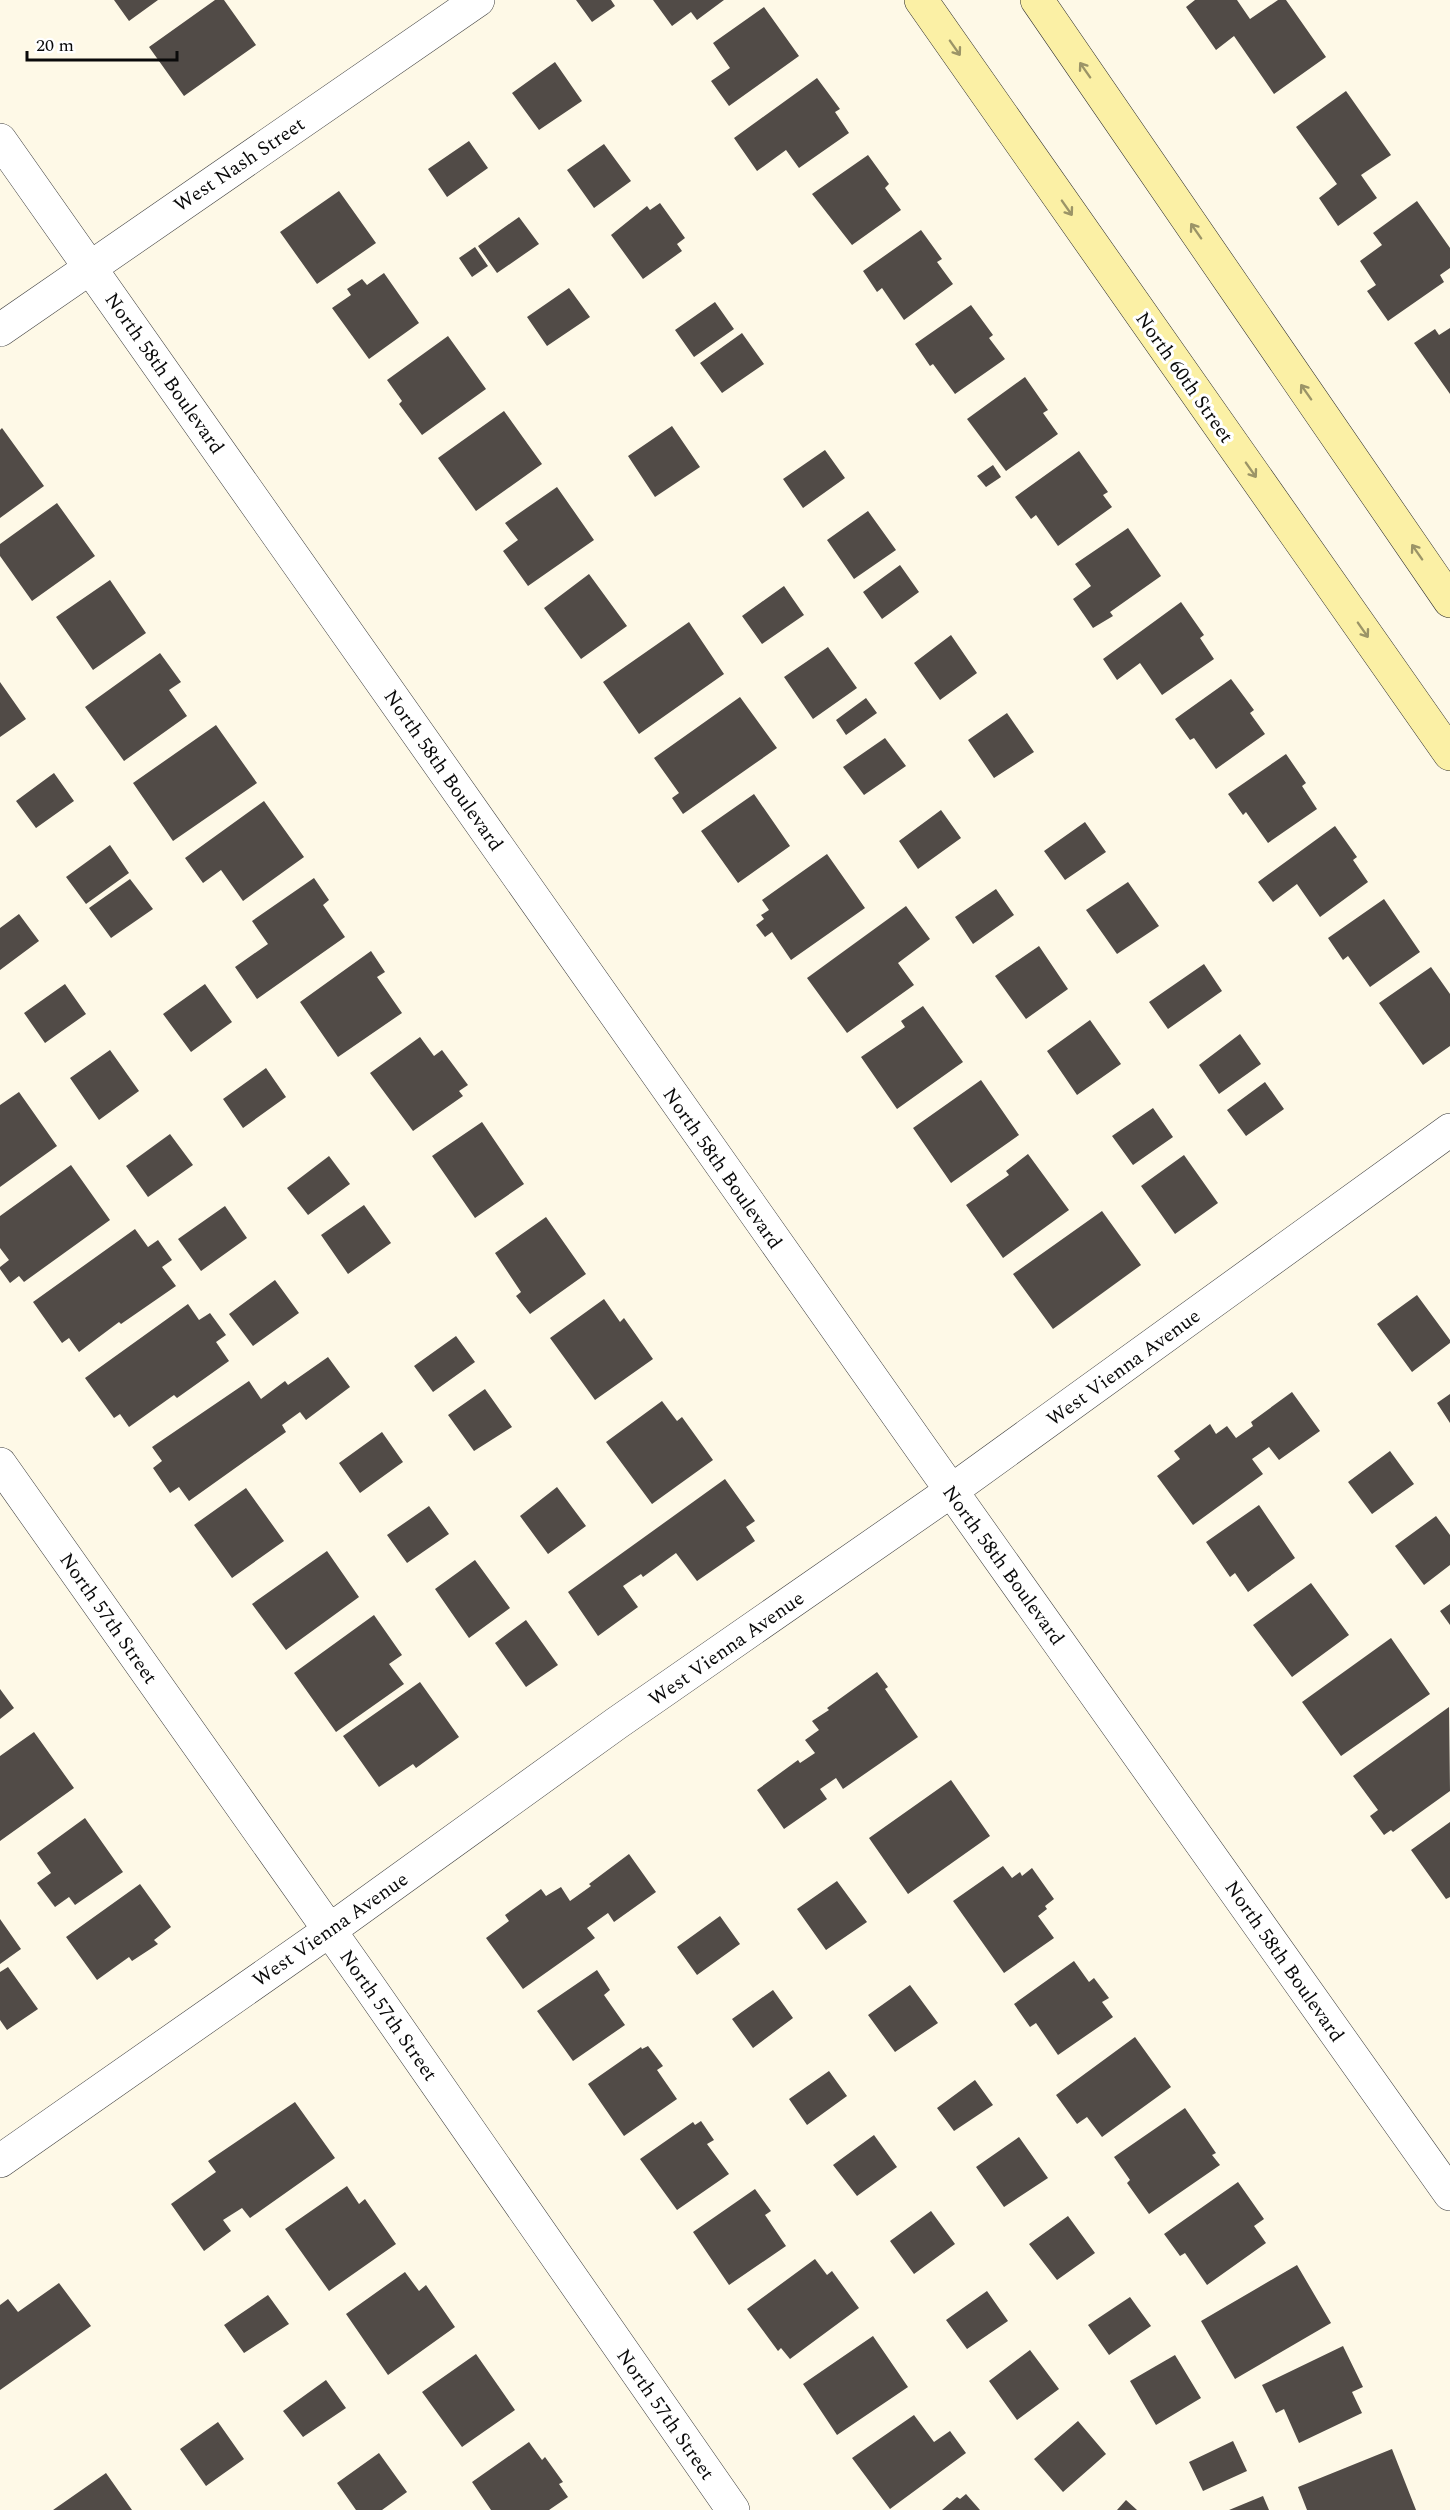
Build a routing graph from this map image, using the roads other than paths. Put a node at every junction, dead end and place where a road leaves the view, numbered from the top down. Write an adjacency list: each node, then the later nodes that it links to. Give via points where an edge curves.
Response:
1 (478, 0): 5 (street, West Nash Street)
2 (921, 0): 8 (main road, North 60th Street, one-way to 8)
3 (1037, 0): 7 (main road, one-way to 3)
4 (0, 140): 5 (street, North 58th Boulevard)
5 (89, 266): 6 (street, West Nash Street); 11 (street, North 58th Boulevard)
6 (0, 330)
7 (1450, 601)
8 (1450, 754)
9 (1450, 1130): 11 (street, West Vienna Avenue)
10 (0, 1464): 12 (street, North 57th Street)
11 (951, 1491): 12 (street, West Vienna Avenue, via 617,1723); 14 (street, North 58th Boulevard)
12 (330, 1930): 13 (street, West Vienna Avenue); 15 (street, North 57th Street)
13 (0, 2161)
14 (1450, 2194)
15 (733, 2510)

